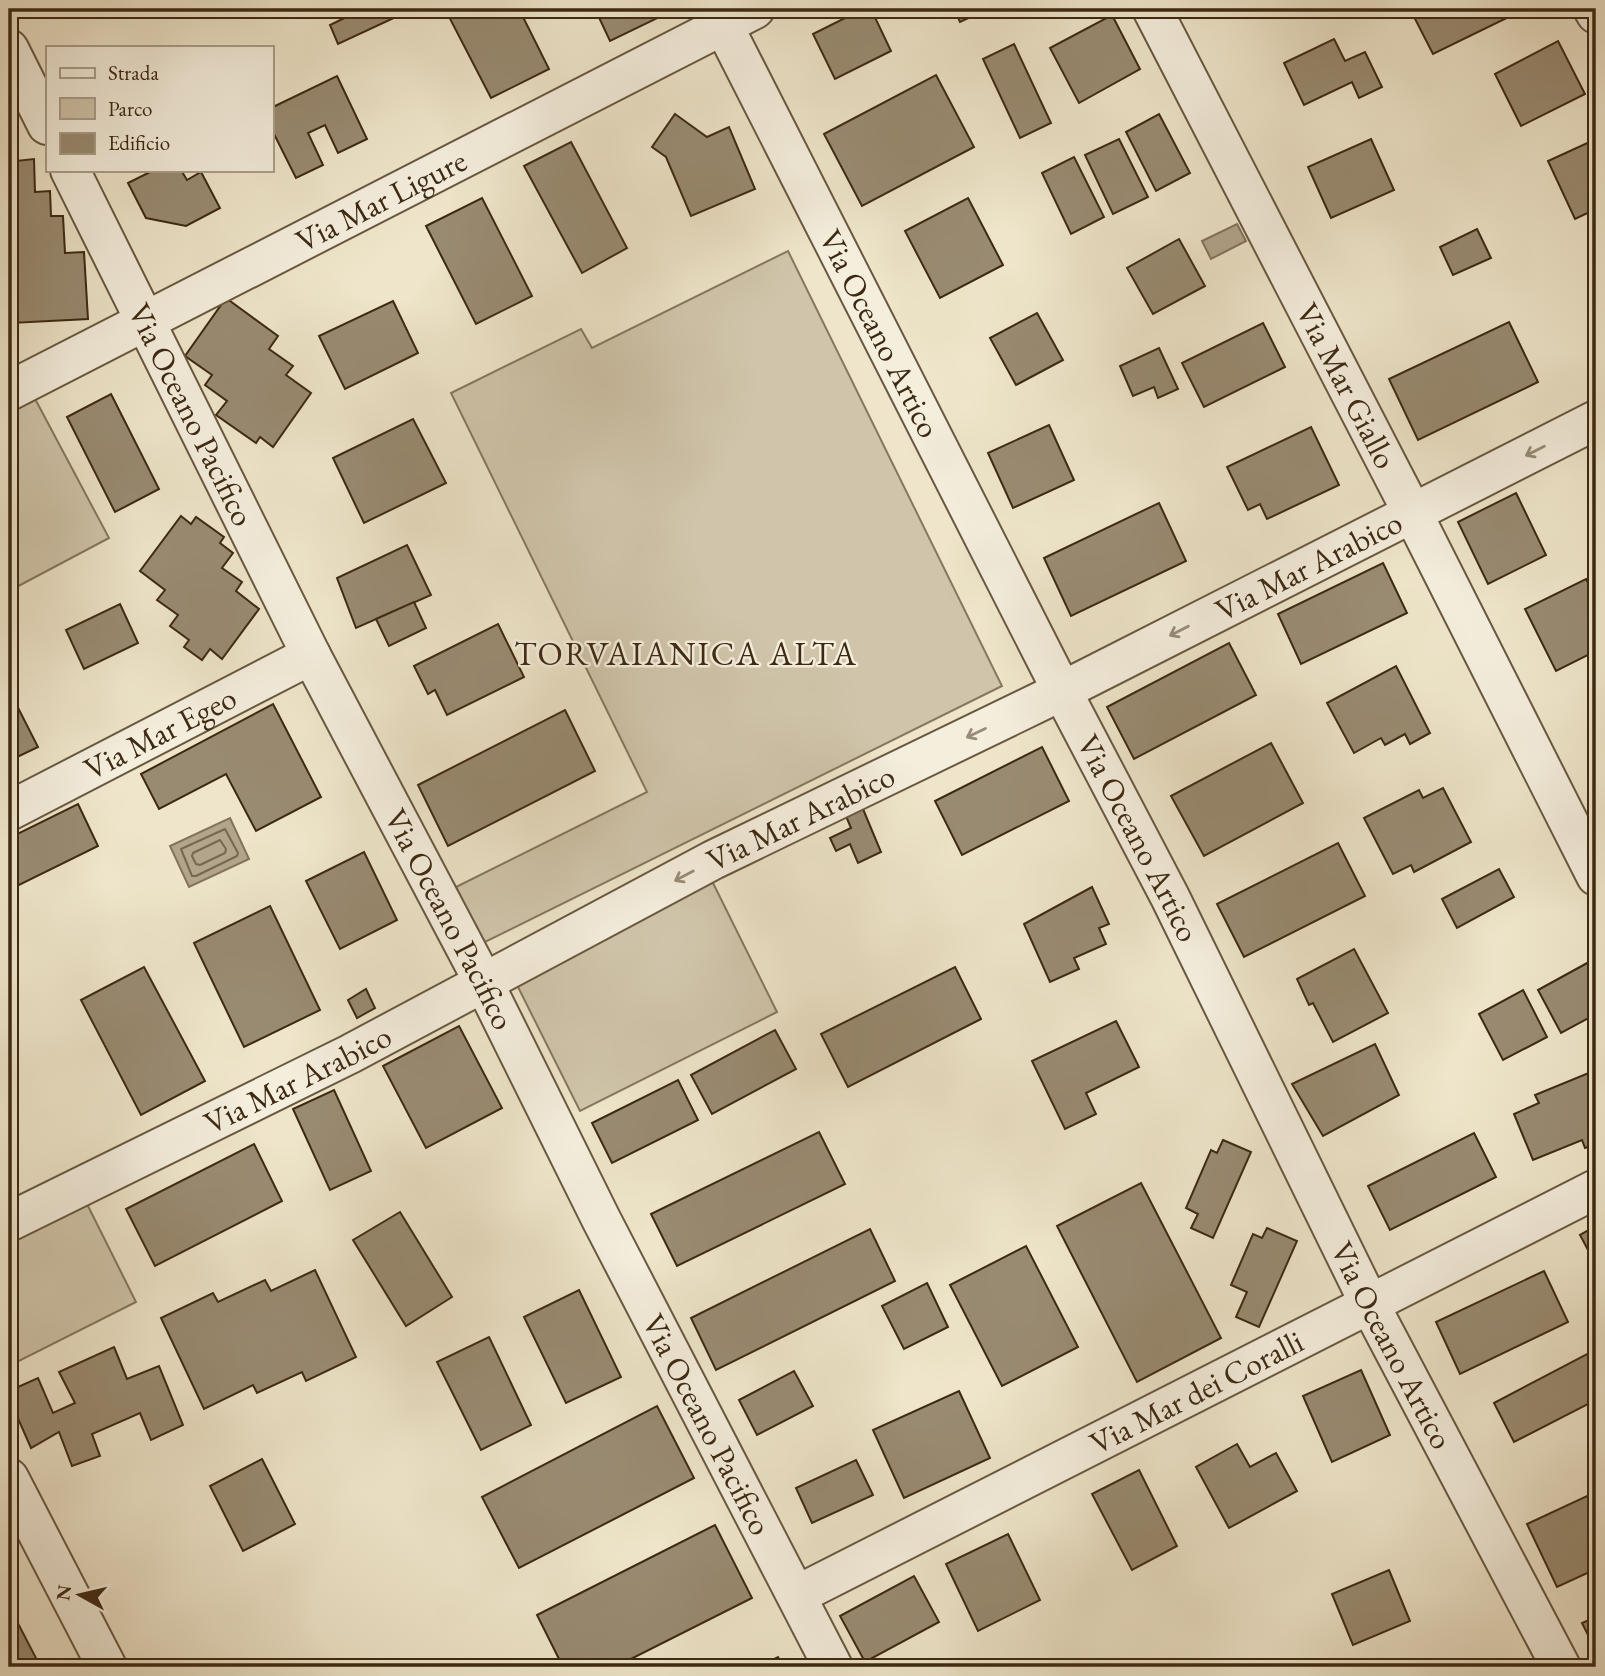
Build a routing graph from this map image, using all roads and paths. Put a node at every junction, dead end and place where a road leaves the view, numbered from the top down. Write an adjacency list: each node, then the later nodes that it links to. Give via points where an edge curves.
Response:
1 (1152, 9): 11 (street, Via Mar Giallo)
2 (1593, 9): 4 (street)
3 (731, 14): 8 (street, Via Mar Ligure); 13 (street, Via Oceano Artico)
4 (1596, 14)
5 (9, 49): 6 (street)
6 (46, 123)
7 (71, 172): 8 (street, Via Oceano Pacifico)
8 (145, 319): 9 (street, Via Mar Ligure); 12 (street, Via Oceano Pacifico)
9 (9, 391)
10 (1596, 420): 11 (street, Via Mar Arabico, one-way to 11)
11 (1412, 512): 13 (street, Via Mar Arabico, one-way to 13); 15 (street, Via Mar Giallo)
12 (311, 655): 14 (street, Via Mar Egeo); 16 (street, Via Oceano Pacifico)
13 (1062, 691): 16 (street, Via Mar Arabico, one-way to 16, via 713,860); 19 (street, Via Oceano Artico, via 1170,897)
14 (9, 811)
15 (1596, 876)
16 (485, 983): 18 (street, Via Mar Arabico); 21 (street, Via Oceano Pacifico, via 601,1219)
17 (1596, 1189): 19 (street, Via Mar dei Coralli)
18 (9, 1222)
19 (1370, 1305): 21 (street, Via Mar dei Coralli); 24 (street, Via Oceano Artico)
20 (9, 1478): 22 (street)
21 (797, 1595): 23 (street, Via Oceano Pacifico)
22 (107, 1667)
23 (833, 1667)
24 (1561, 1667)

